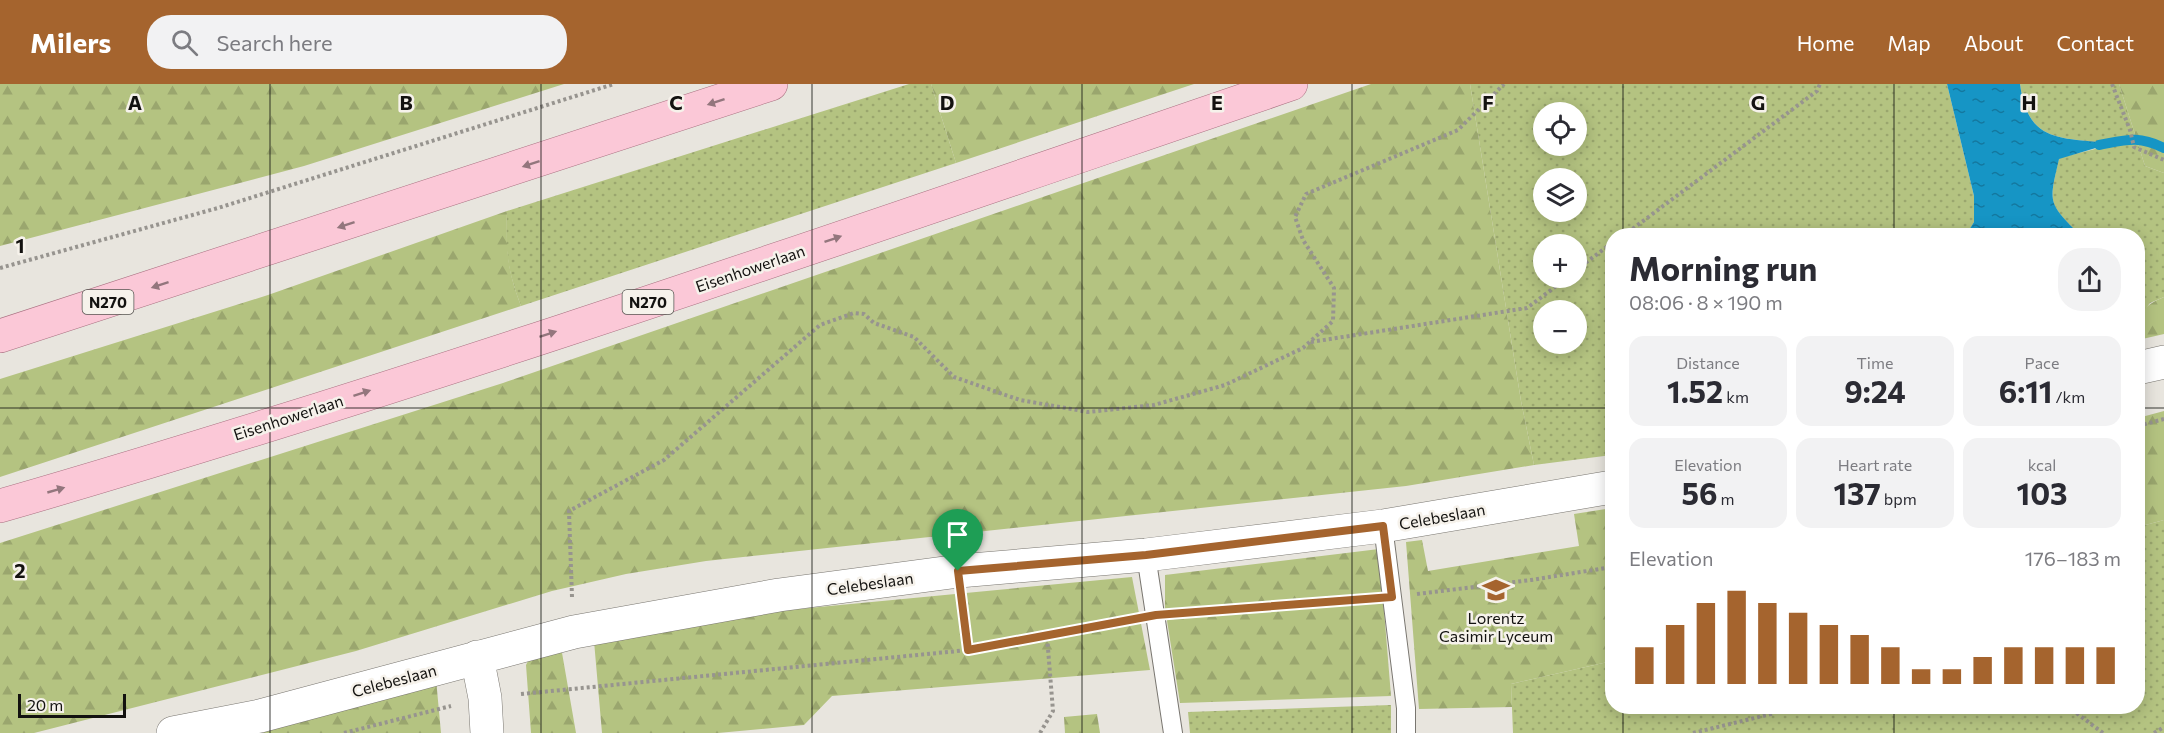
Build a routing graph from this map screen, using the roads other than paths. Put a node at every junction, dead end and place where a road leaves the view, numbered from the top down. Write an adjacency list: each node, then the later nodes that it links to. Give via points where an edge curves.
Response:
1 (771, 84): 3 (main road, N270, one-way to 3)
2 (1291, 84): 7 (main road, Eisenhowerlaan / N270, one-way to 2, via 644,303)
3 (0, 336)
4 (2164, 362): 5 (street)
5 (2145, 366)
6 (1605, 488): 8 (street, Celebeslaan)
7 (0, 506)
8 (1383, 526): 9 (street, Celebeslaan); 14 (lane)
9 (1146, 555): 10 (street, Celebeslaan, via 958,571 779,595 574,632); 13 (lane)
10 (477, 657): 11 (street, Celebeslaan, via 260,716); 12 (street)
11 (173, 733)
12 (487, 733)
13 (1173, 733)
14 (1406, 733)

